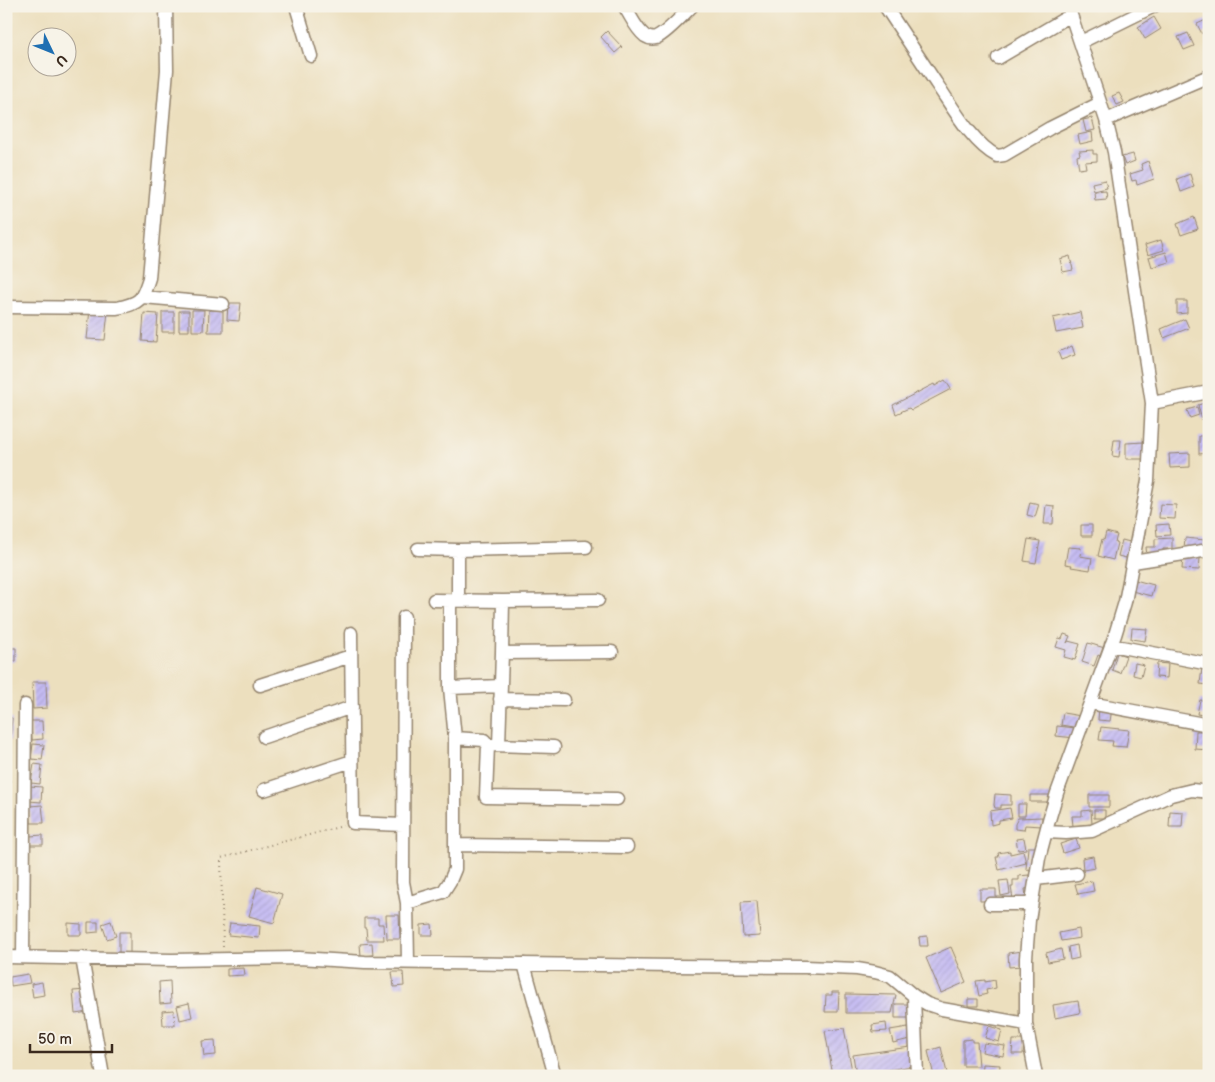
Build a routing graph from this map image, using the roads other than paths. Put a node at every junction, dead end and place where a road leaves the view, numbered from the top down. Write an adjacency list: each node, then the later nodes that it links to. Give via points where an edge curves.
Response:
1 (166, 6): 14 (street, via 164,113 149,278)
2 (296, 6): 9 (street)
3 (624, 6): 4 (street, via 650,39 656,38)
4 (692, 6)
5 (885, 6): 12 (street, via 953,109 983,147 997,156)
6 (1154, 6): 8 (street)
7 (1069, 11): 8 (street); 10 (street)
8 (1081, 42): 12 (street)
9 (311, 56)
10 (998, 58)
11 (1209, 76): 13 (street)
12 (1100, 103): 13 (street)
13 (1106, 120): 18 (street, via 1114,152)
14 (143, 297): 15 (street); 16 (street, via 133,305 118,308)
15 (223, 304)
16 (6, 307)
17 (1209, 392): 18 (street)
18 (1152, 403): 23 (street, via 1148,481)
19 (586, 547): 21 (street)
20 (418, 549): 21 (street)
21 (458, 550): 26 (street)
22 (1209, 550): 23 (street)
23 (1133, 562): 30 (street)
24 (434, 600): 26 (street)
25 (598, 600): 27 (street)
26 (454, 601): 27 (street); 36 (street)
27 (503, 601): 32 (street)
28 (404, 617): 51 (street)
29 (351, 633): 33 (street)
30 (1111, 646): 34 (street); 39 (street)
31 (612, 652): 32 (street)
32 (502, 653): 37 (street)
33 (351, 656): 35 (street); 41 (street)
34 (1209, 664)
35 (260, 686)
36 (450, 688): 37 (street); 44 (street)
37 (500, 692): 38 (street); 45 (street)
38 (564, 700)
39 (1090, 703): 42 (street); 52 (street)
40 (26, 705): 61 (street)
41 (352, 707): 43 (street); 47 (street)
42 (1209, 725)
43 (264, 737)
44 (455, 738): 45 (street, via 484,740); 53 (street)
45 (493, 745): 46 (street); 50 (street, via 486,797)
46 (554, 746)
47 (352, 761): 48 (street); 51 (street, via 353,823)
48 (264, 790)
49 (1209, 792): 52 (street, via 1192,790 1171,795 1092,830)
50 (618, 799)
51 (403, 825): 57 (street, via 403,882)
52 (1046, 832): 56 (street)
53 (455, 845): 54 (street); 57 (street, via 455,869 443,892)
54 (627, 847)
55 (1077, 874): 56 (street)
56 (1036, 879): 59 (street)
57 (407, 903): 63 (street)
58 (990, 904): 59 (street)
59 (1031, 904): 66 (street, via 1026,958)
60 (6, 957): 61 (street)
61 (23, 957): 62 (street)
62 (82, 958): 63 (street, via 299,958); 67 (street)
63 (408, 962): 64 (street)
64 (524, 964): 65 (street, via 857,969 890,976); 68 (street)
65 (914, 996): 66 (street, via 942,1009); 69 (street)
66 (1026, 1024): 70 (street)
67 (104, 1076)
68 (555, 1076)
69 (917, 1076)
70 (1036, 1076)

